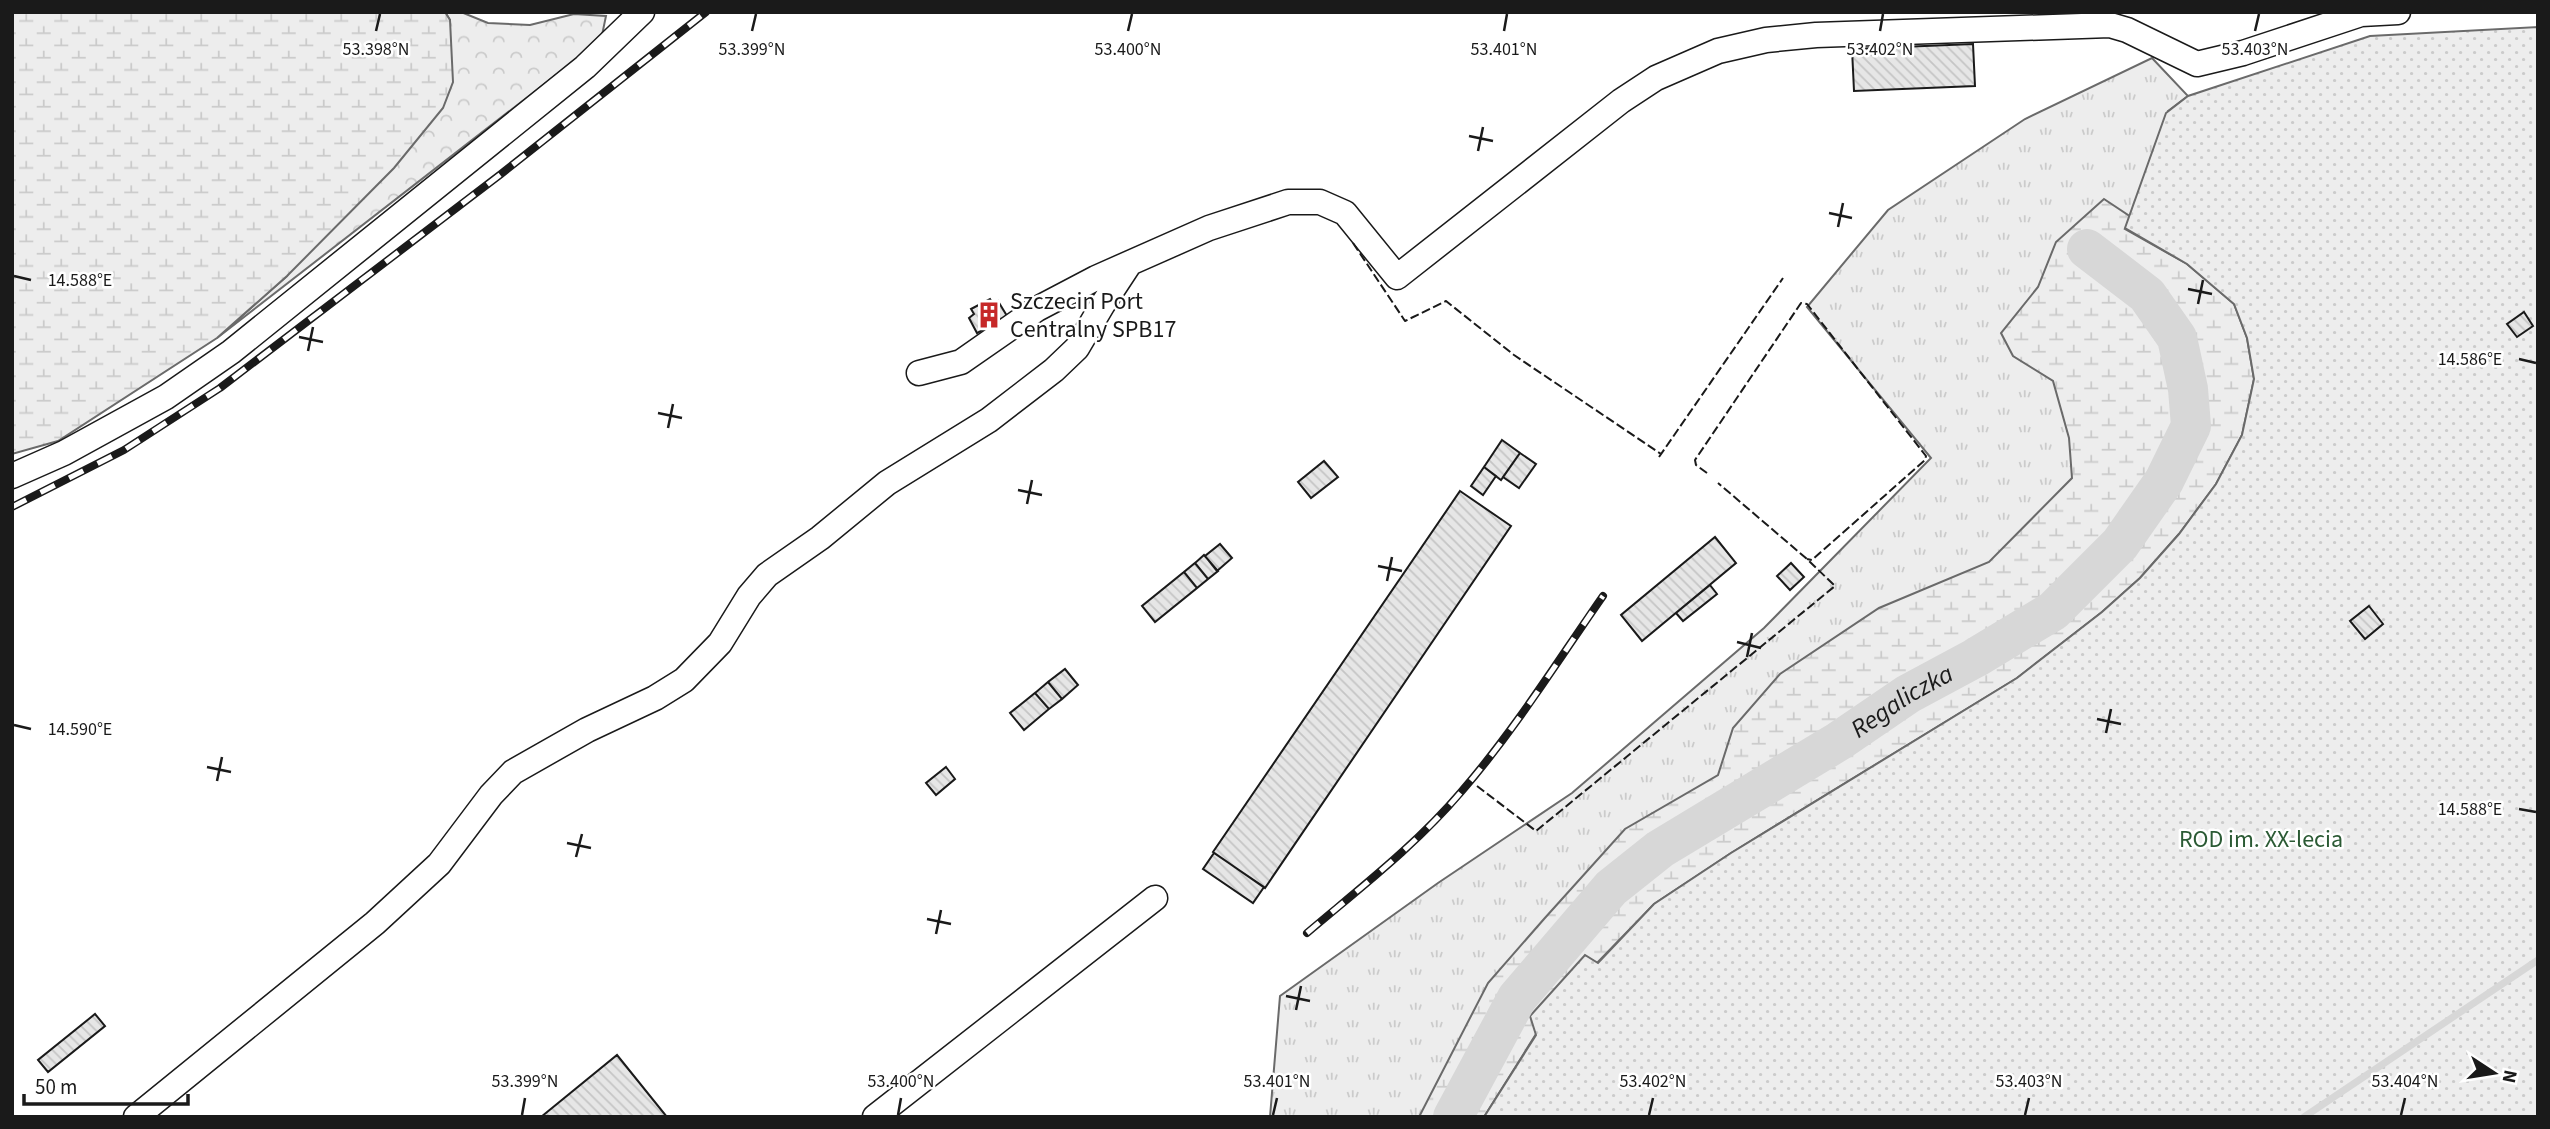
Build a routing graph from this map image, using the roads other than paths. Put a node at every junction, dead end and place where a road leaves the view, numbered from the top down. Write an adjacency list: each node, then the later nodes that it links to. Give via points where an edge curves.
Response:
1 (642, 12): 5 (lane, via 585,67 213,365 166,397)
2 (2398, 12): 3 (lane, via 2361,14 2197,64 2110,25 1816,35 1741,44 1694,60 1630,94 1397,277 1345,213 1310,201 1288,202 1209,228)
3 (1130, 263): 4 (lane, via 1037,309 961,362); 7 (lane, via 1077,348 1054,370 989,421 887,483 766,575 720,643 684,680 513,772 451,850 375,923)
4 (919, 373)
5 (12, 476)
6 (1155, 898): 8 (lane)
7 (135, 1117)
8 (875, 1117)

